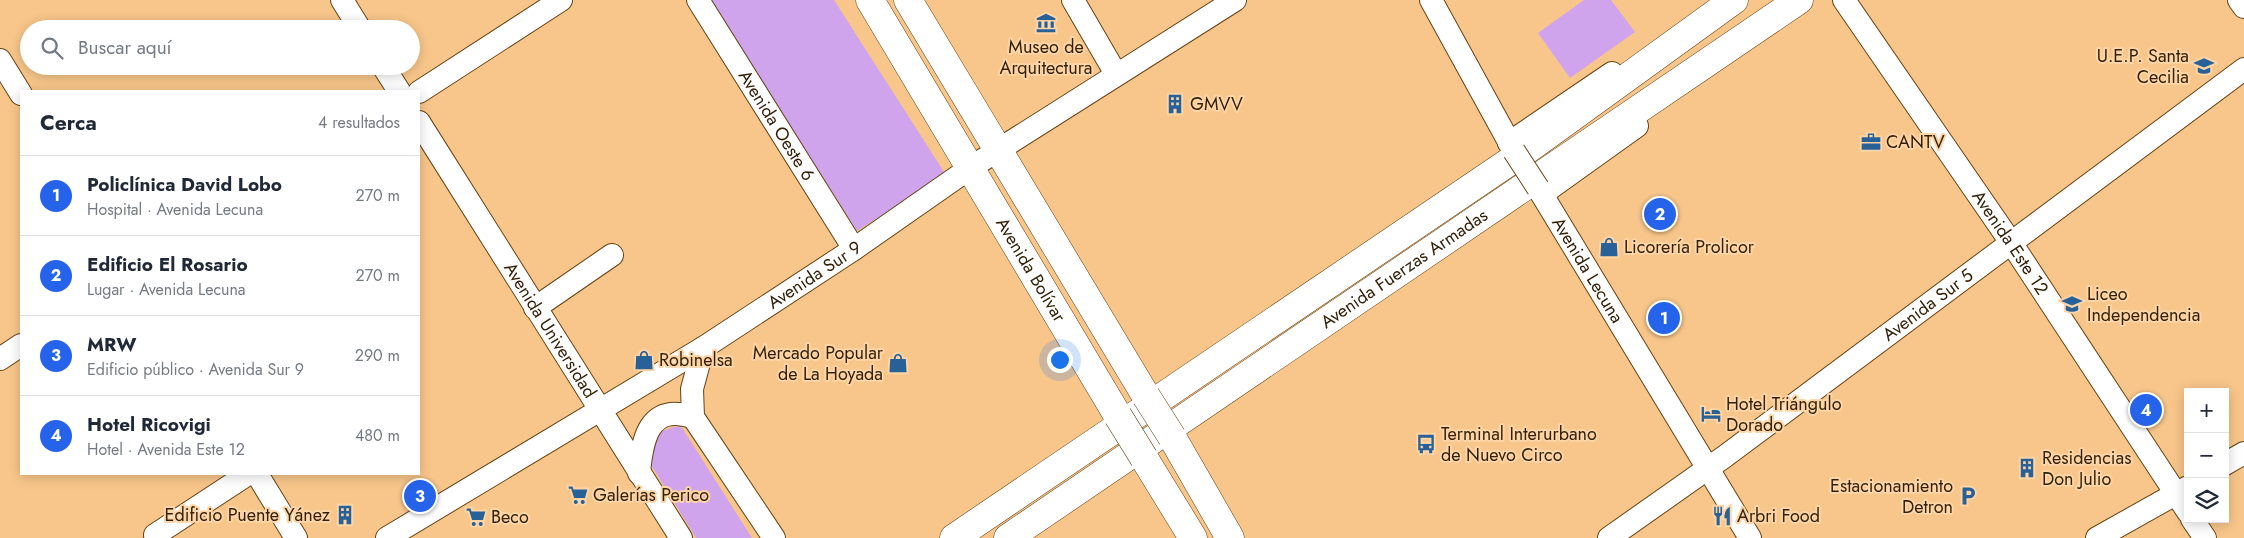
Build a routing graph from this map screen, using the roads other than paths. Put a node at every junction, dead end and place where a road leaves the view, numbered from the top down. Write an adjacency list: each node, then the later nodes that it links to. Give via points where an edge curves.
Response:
1 (342, 0): 16 (street)
2 (561, 0): 22 (street)
3 (698, 0): 30 (street, Avenida Oeste 6)
4 (870, 0): 27 (main road, Avenida Bolívar)
5 (908, 0): 26 (main road, Avenida Bolívar)
6 (1073, 0): 19 (street)
7 (1235, 0): 19 (street, Avenida Sur 9)
8 (1431, 0): 25 (street, Avenida Lecuna)
9 (1718, 0): 25 (street)
10 (1734, 0): 51 (main road, Avenida Fuerzas Armadas, via 1531,148)
11 (1800, 0): 52 (main road, Avenida Fuerzas Armadas)
12 (1810, 0): 28 (street)
13 (1844, 0): 29 (street, Avenida Este 12)
14 (2239, 0): 15 (street)
15 (2244, 7)
16 (354, 20)
17 (0, 60): 23 (street)
18 (2244, 69): 29 (street, Avenida Sur 5)
19 (1116, 74): 26 (street, Avenida Sur 9)
20 (389, 75): 21 (street)
21 (398, 90)
22 (420, 91)
23 (20, 92)
24 (420, 124): 32 (street, Avenida Universidad)
25 (1512, 147): 28 (street, Avenida Lecuna, bridge)
26 (998, 150): 27 (street, Avenida Sur 9); 54 (main road, Avenida Bolívar, bridge)
27 (970, 168): 30 (street, Avenida Sur 9); 53 (main road, Avenida Bolívar, bridge)
28 (1540, 191): 40 (street, Avenida Lecuna)
29 (2012, 244): 40 (street, Avenida Sur 5); 44 (street, Avenida Este 12)
30 (854, 249): 34 (street, Avenida Sur 9)
31 (612, 255): 32 (street)
32 (535, 308): 36 (street, Avenida Universidad)
33 (20, 346): 35 (street)
34 (703, 348): 36 (street, Avenida Sur 9); 37 (street, via 692,389)
35 (0, 358)
36 (600, 412): 41 (street, Avenida Universidad); 48 (street, Avenida Sur 9)
37 (692, 417): 41 (street, via 671,414 653,424 643,442); 50 (street)
38 (2244, 453): 39 (street)
39 (2229, 462)
40 (1708, 468): 55 (street, Avenida Sur 5); 56 (street, Avenida Lecuna)
41 (639, 473): 49 (street, Avenida Universidad)
42 (246, 475): 46 (street)
43 (258, 475): 47 (street)
44 (2184, 498): 57 (street)
45 (2195, 523): 58 (street)
46 (155, 535)
47 (296, 538)
48 (387, 538)
49 (681, 538)
50 (774, 538)
51 (954, 538)
52 (1008, 538)
53 (1193, 538)
54 (1230, 538)
55 (1609, 538)
56 (1750, 538)
57 (2097, 538)
58 (2205, 538)

